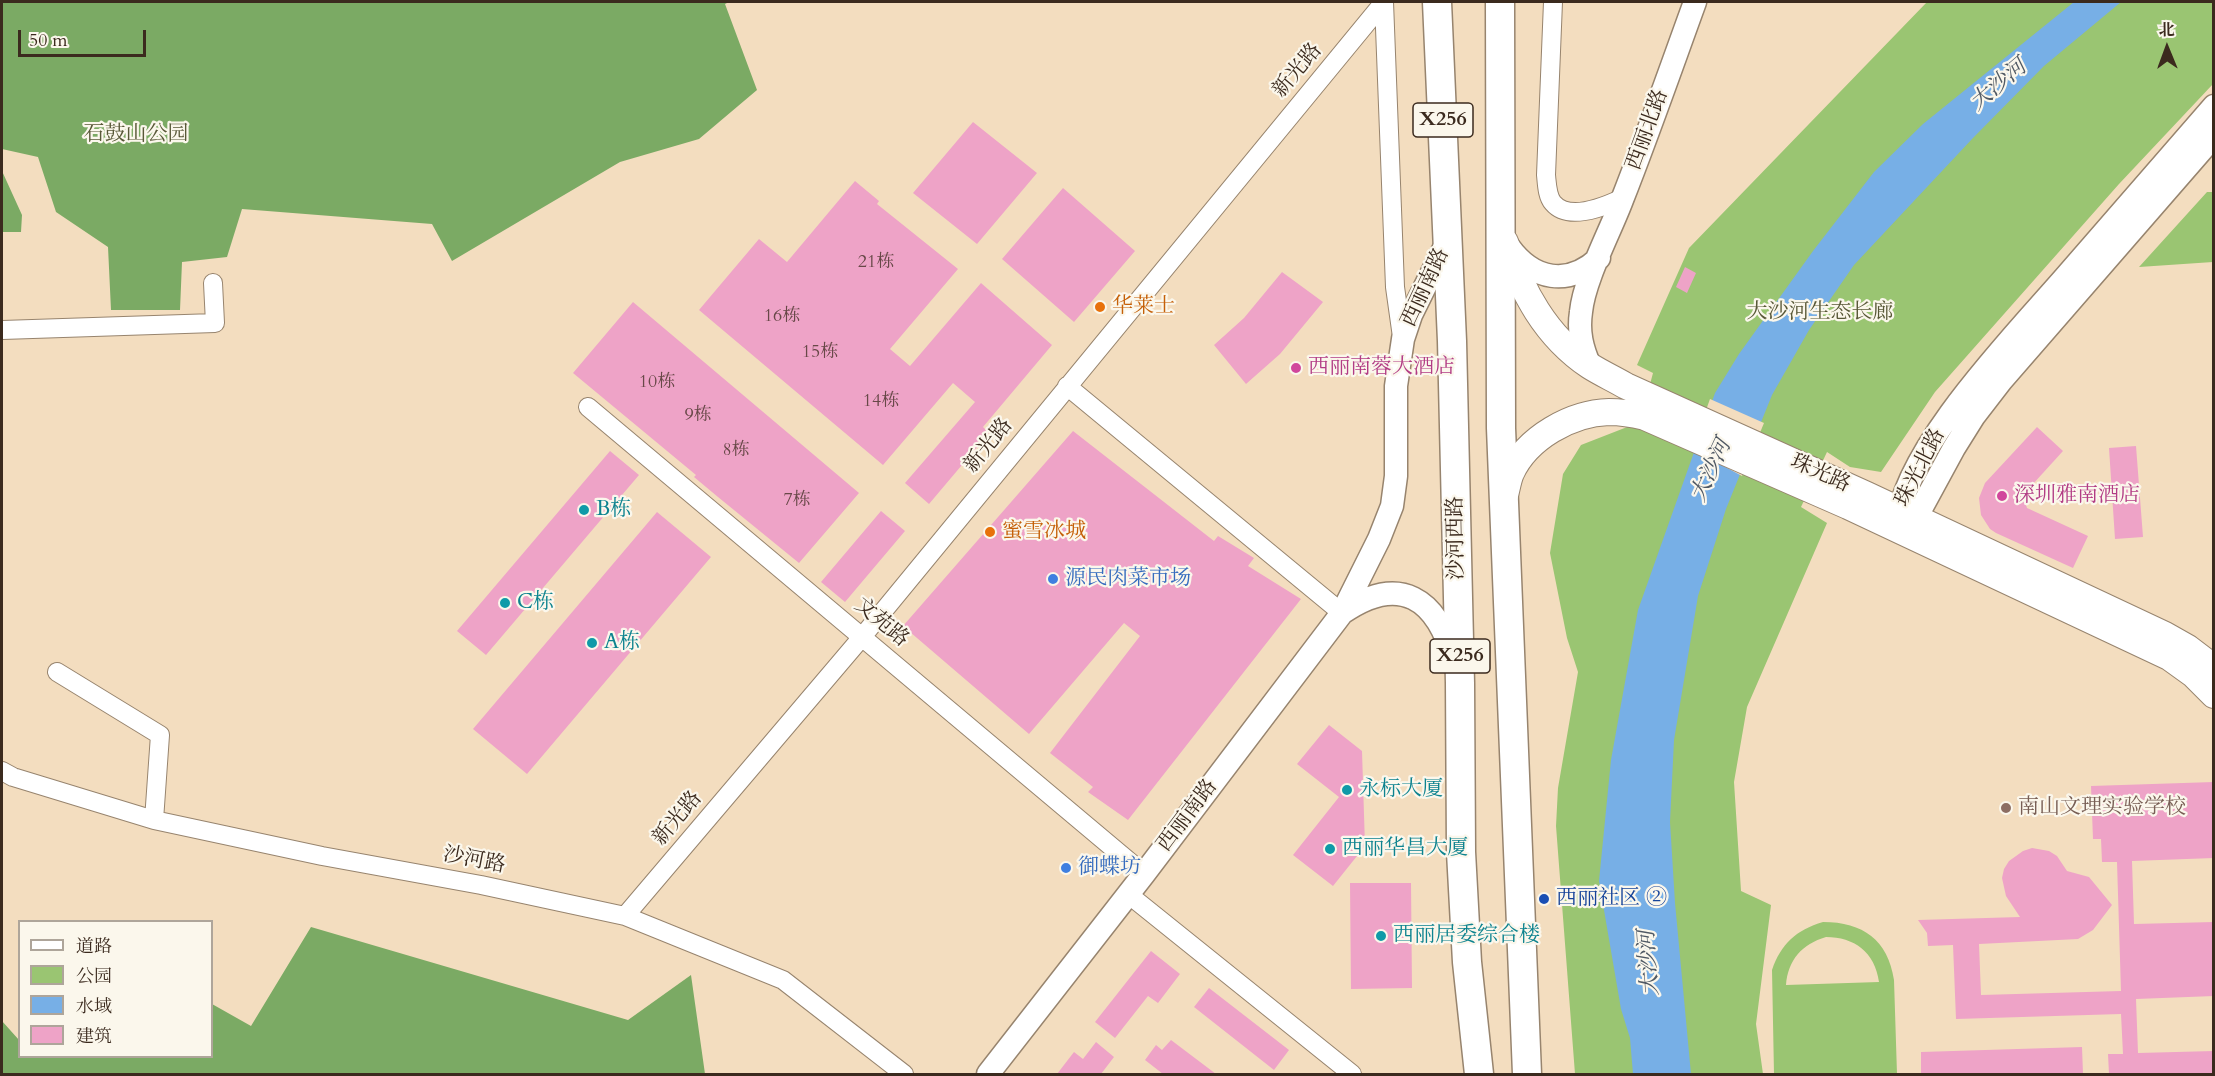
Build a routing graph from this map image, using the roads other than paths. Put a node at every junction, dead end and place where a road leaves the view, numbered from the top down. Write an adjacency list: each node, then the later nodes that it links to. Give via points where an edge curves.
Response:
1 (1384, 2): 15 (street, via 1395,288); 17 (street, 新光路)
2 (1437, 2): 10 (main road, 沙河西路 / X256)
3 (1500, 2): 9 (main road, X256)
4 (1553, 2): 8 (street, via 1548,191 1554,203 1574,212)
5 (1695, 2): 8 (street, 西丽北路)
6 (2214, 106): 21 (street, 珠光北路, via 1959,402 1918,464)
7 (2214, 136): 21 (street, 珠光北路, via 2001,381)
8 (1623, 198): 12 (street, 西丽北路)
9 (1500, 210): 11 (street, 珠光路); 20 (main road, X256)
10 (1449, 238): 15 (street, 西丽南路); 26 (main road, 沙河西路 / X256)
11 (1505, 242): 12 (street, via 1528,268 1554,276 1579,273); 16 (main road, 珠光路, via 1514,269 1542,320)
12 (1599, 258): 16 (street, 西丽北路, via 1581,311 1581,345)
13 (213, 283): 14 (street, via 215,323)
14 (2, 330)
15 (1403, 339): 22 (street, 西丽南路, via 1396,386 1392,507)
16 (1590, 366): 19 (main road, 珠光路)
17 (1067, 386): 22 (street); 23 (street, 新光路)
18 (588, 407): 23 (street, 文苑路)
19 (1650, 408): 20 (main road, 珠光路, via 1596,414 1562,424 1540,436 1511,473); 21 (main road, 珠光路)
20 (1504, 499): 37 (main road, X256)
21 (1904, 519): 24 (main road, 珠光路, via 2165,635); 27 (main road, 珠光路, via 2169,657)
22 (1342, 614): 26 (street, 西丽南路, via 1375,595 1407,595 1422,602 1441,624); 30 (street, 西丽南路)
23 (862, 637): 30 (street, 文苑路); 32 (street, 新光路)
24 (2214, 668)
25 (57, 672): 29 (street, via 160,735)
26 (1460, 683): 36 (main road, 沙河西路 / X256, via 1462,863)
27 (2214, 696)
28 (2, 771): 29 (street, 沙河路)
29 (154, 820): 32 (street, 沙河路)
30 (1144, 874): 31 (street, 西丽南路)
31 (1128, 894): 34 (street, 西丽南路); 35 (street)
32 (625, 916): 33 (street, 沙河路, via 783,980)
33 (904, 1074)
34 (988, 1074)
35 (1352, 1074)
36 (1479, 1074)
37 (1527, 1074)

